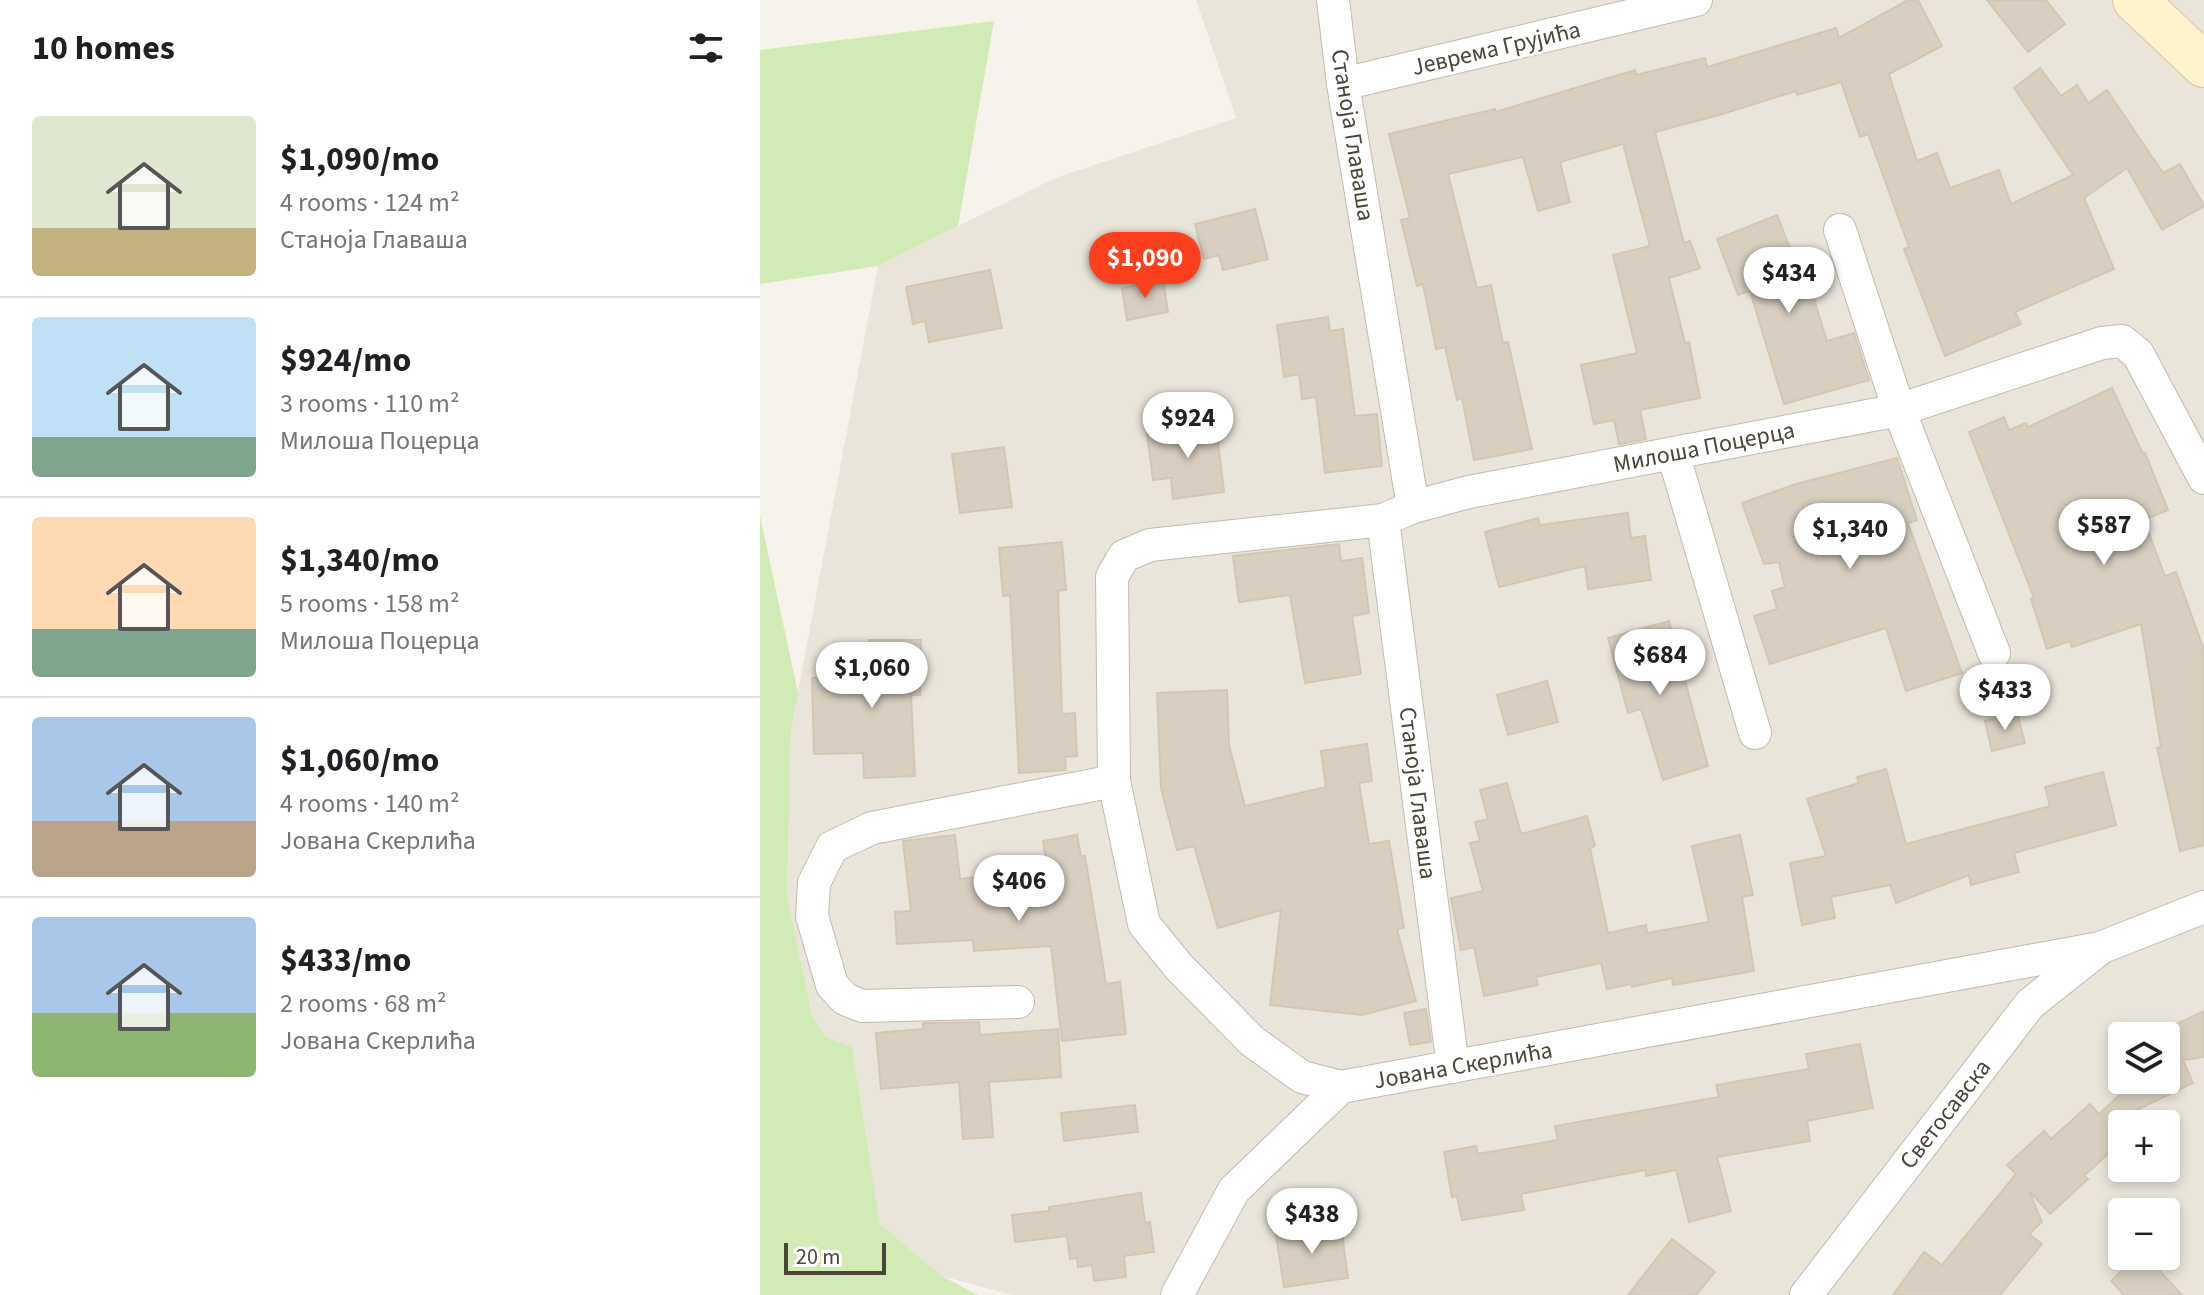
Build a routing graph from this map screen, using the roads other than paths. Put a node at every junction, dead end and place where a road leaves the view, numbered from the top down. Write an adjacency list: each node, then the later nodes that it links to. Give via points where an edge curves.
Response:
1 (1333, 0): 5 (street, Станоја Главаша)
2 (1696, 0): 5 (street, Јеврема Грујића)
3 (2135, 0): 4 (main road)
4 (2204, 65)
5 (1343, 84): 10 (street, Станоја Главаша)
6 (1840, 230): 7 (street)
7 (1899, 410): 8 (street, Милоша Поцерца); 9 (street, Милоша Поцерца, via 2102,343 2122,341 2138,354); 13 (street)
8 (1673, 453): 10 (street, Милоша Поцерца); 14 (street)
9 (2204, 478)
10 (1413, 507): 11 (street, Милоша Поцерца)
11 (1383, 520): 12 (street, Милоша Поцерца, via 1150,545); 19 (street, Станоја Главаша)
12 (1124, 556): 15 (street, Јована Скерлића, via 1112,577)
13 (1994, 653)
14 (1755, 733)
15 (1114, 781): 18 (street, via 872,828 832,847 814,883 812,916 832,985 845,999 862,1006); 20 (street, Јована Скерлића, via 1144,924 1252,1041 1302,1077)
16 (2204, 907): 17 (street, Јована Скерлића)
17 (2100, 948): 19 (street, Јована Скерлића); 22 (street, Светосавска, via 2030,1004)
18 (1018, 1002)
19 (1453, 1067): 20 (street, Јована Скерлића)
20 (1341, 1087): 21 (street, via 1234,1190)
21 (1177, 1295)
22 (1806, 1295)

